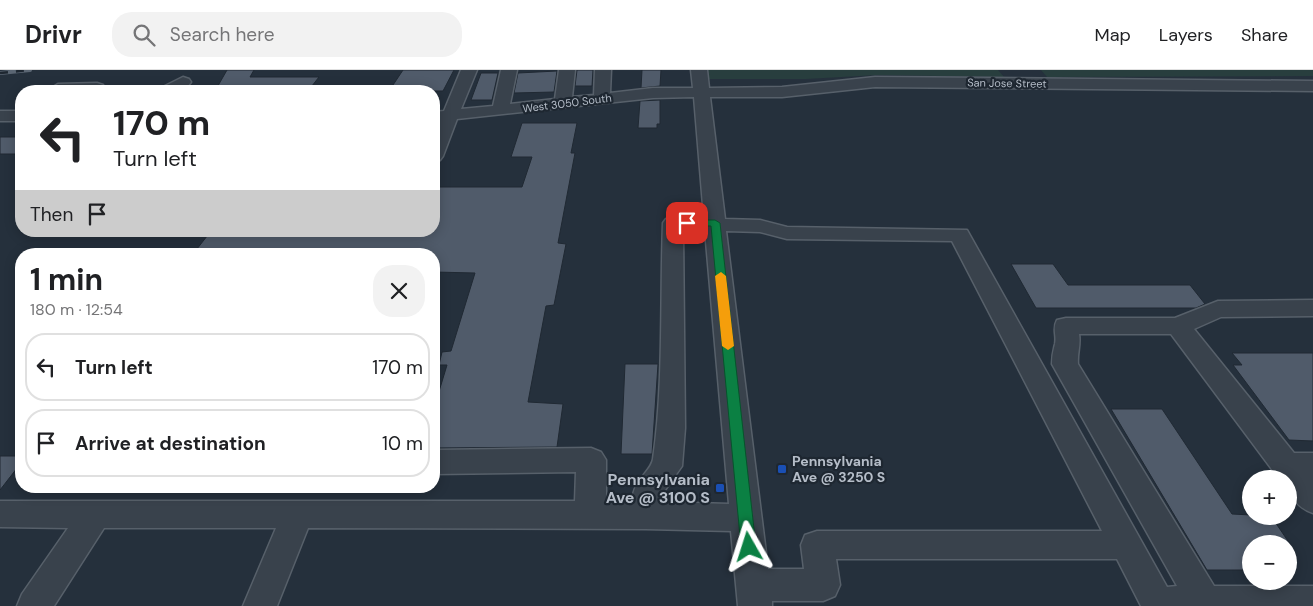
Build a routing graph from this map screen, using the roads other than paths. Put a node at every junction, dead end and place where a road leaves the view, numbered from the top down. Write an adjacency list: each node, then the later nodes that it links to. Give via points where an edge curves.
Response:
1 (469, 70): 14 (street)
2 (509, 70): 11 (street)
3 (568, 70): 10 (street)
4 (603, 70): 9 (street)
5 (700, 81): 8 (street, San Jose Street, via 782,92 892,82); 9 (street, West 3050 South, via 654,93); 17 (street)
6 (183, 82): 7 (street)
7 (178, 85)
8 (1313, 86)
9 (602, 99): 10 (street, West 3050 South)
10 (563, 103): 11 (street, West 3050 South)
11 (500, 110): 14 (street, West 3050 South)
12 (0, 116): 13 (street)
13 (15, 116)
14 (442, 116)
15 (0, 127): 16 (street)
16 (15, 127)
17 (715, 223): 27 (street, via 673,223 667,466 648,490); 28 (street); 29 (street, via 760,226 787,234 958,235)
18 (1313, 308): 19 (street, via 1218,310)
19 (1178, 326): 21 (street); 31 (street, via 1066,326 1065,364)
20 (440, 462): 26 (street, via 591,460)
21 (1300, 465): 22 (street)
22 (1313, 500)
23 (0, 514): 24 (street)
24 (95, 515): 25 (street); 33 (street)
25 (297, 515): 26 (street); 34 (street)
26 (590, 516): 27 (street)
27 (646, 516): 28 (street)
28 (746, 518): 30 (street)
29 (1126, 545): 30 (street, via 817,545 824,584); 31 (street, via 1158,602)
30 (754, 595)
31 (1204, 602): 32 (street)
32 (1313, 602)
33 (34, 606)
34 (260, 606)

